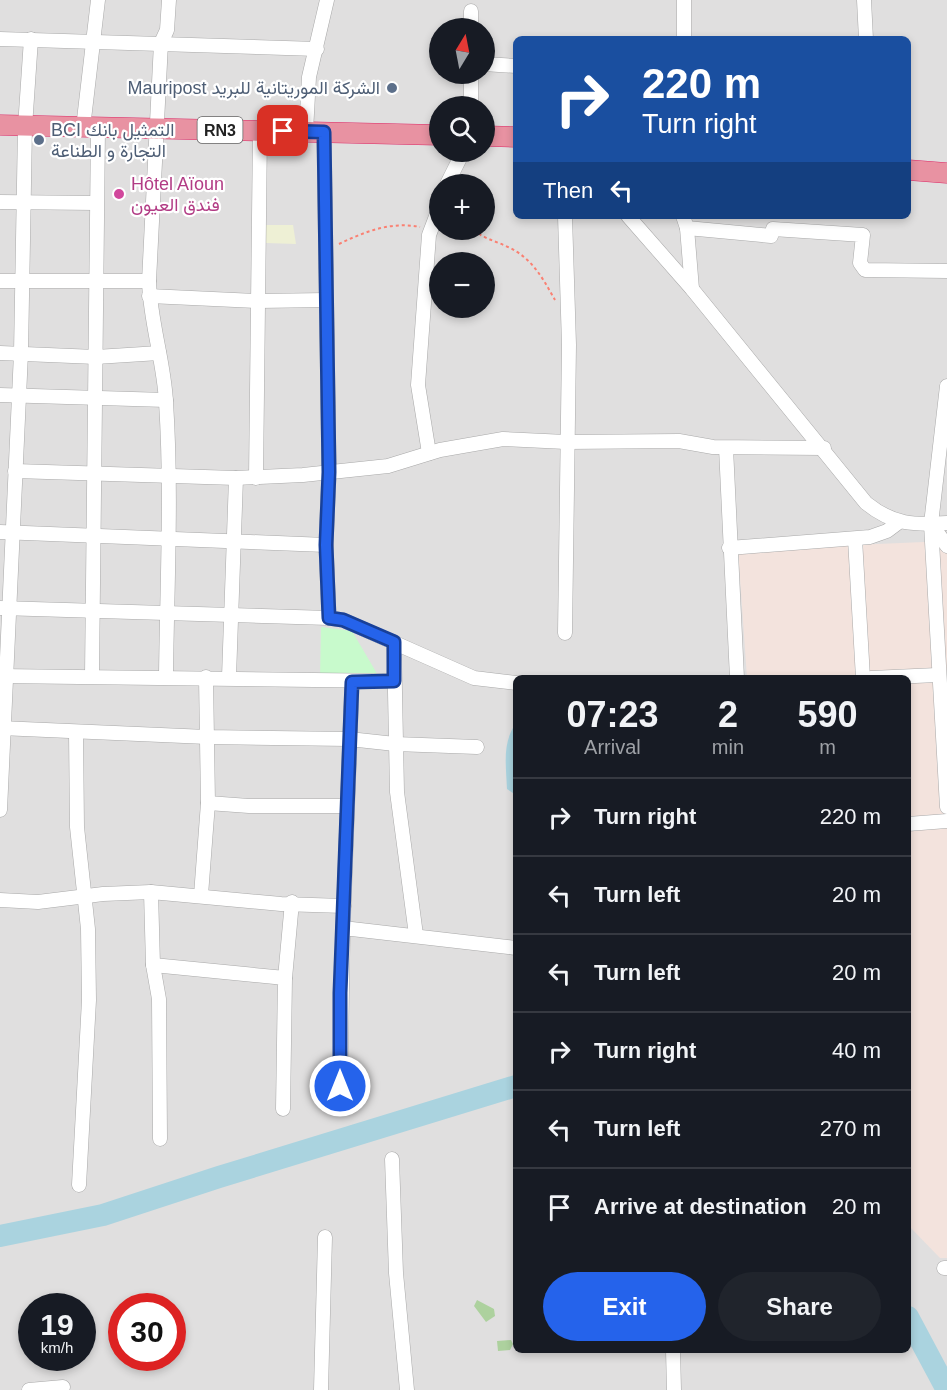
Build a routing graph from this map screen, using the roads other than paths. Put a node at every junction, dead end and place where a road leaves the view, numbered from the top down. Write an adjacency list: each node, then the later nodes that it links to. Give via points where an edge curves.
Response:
1 (98, 0): 12 (street)
2 (169, 0): 13 (street, via 167,30)
3 (327, 0): 14 (street)
4 (684, 0): 8 (street)
5 (864, 0): 9 (street)
6 (471, 11): 7 (street)
7 (471, 18)
8 (684, 36)
9 (866, 36)
10 (0, 39): 11 (street)
11 (32, 39): 12 (street); 18 (street)
12 (93, 40): 13 (street); 19 (street)
13 (161, 44): 14 (street); 20 (street)
14 (317, 49): 22 (street, via 309,77)
15 (495, 65): 16 (street)
16 (513, 66)
17 (0, 125): 18 (highway, RN3)
18 (25, 127): 19 (highway, RN3); 29 (street)
19 (90, 128): 20 (highway, RN3); 30 (street)
20 (155, 129): 21 (highway, RN3); 40 (street)
21 (261, 131): 22 (highway, RN3); 44 (street)
22 (315, 132): 23 (highway, RN3); 43 (street)
23 (429, 135)
24 (495, 136): 25 (highway)
25 (513, 137)
26 (911, 170): 27 (highway)
27 (947, 173)
28 (0, 202): 29 (street)
29 (22, 202): 30 (street); 38 (street)
30 (96, 203): 39 (street)
31 (565, 219): 54 (street, via 569,345)
32 (631, 219): 41 (street)
33 (685, 222): 34 (street, via 771,236); 41 (street)
34 (774, 223): 36 (street, via 863,236 860,263 865,270)
35 (430, 240): 57 (street, via 418,385)
36 (947, 271)
37 (0, 281): 38 (street)
38 (21, 281): 39 (street); 46 (street)
39 (96, 281): 40 (street); 48 (street)
40 (149, 281): 42 (street)
41 (693, 289): 56 (street)
42 (149, 296): 44 (street); 47 (street)
43 (326, 300): 44 (street); 59 (street)
44 (258, 301): 63 (street)
45 (0, 353): 46 (street)
46 (21, 353): 48 (street); 51 (street)
47 (159, 353): 48 (street); 53 (street)
48 (96, 357): 52 (street)
49 (947, 386): 66 (street)
50 (0, 395): 51 (street)
51 (19, 395): 52 (street); 58 (street)
52 (94, 396): 53 (street); 60 (street)
53 (166, 400): 61 (street)
54 (566, 442): 55 (street, via 679,441); 57 (street, via 503,439); 80 (street)
55 (726, 448): 56 (street); 74 (street)
56 (824, 448): 64 (street, via 866,503)
57 (429, 453): 59 (street, via 388,466)
58 (15, 471): 60 (street); 67 (street)
59 (329, 472): 63 (street); 72 (street)
60 (94, 474): 61 (street); 68 (street)
61 (169, 476): 62 (street); 69 (street)
62 (236, 478): 63 (street); 71 (street)
63 (256, 478)
64 (899, 522): 66 (street); 70 (street, via 879,535)
65 (947, 523): 66 (street)
66 (931, 524): 73 (street); 85 (street)
67 (7, 532): 68 (street); 75 (street)
68 (93, 536): 69 (street); 76 (street)
69 (168, 538): 71 (street); 77 (street)
70 (855, 539): 74 (street); 84 (street)
71 (233, 541): 72 (street); 78 (street)
72 (326, 545): 79 (street)
73 (947, 546)
74 (729, 548): 83 (street)
75 (5, 608): 76 (street); 86 (street)
76 (93, 610): 77 (street); 82 (street)
77 (166, 612): 78 (street); 87 (street)
78 (231, 613): 79 (street); 90 (street)
79 (329, 618): 81 (street)
80 (565, 633)
81 (394, 642): 91 (street); 93 (street, via 474,678)
82 (92, 675): 86 (street); 87 (street)
83 (735, 675)
84 (863, 675)
85 (938, 675): 89 (street); 102 (street)
86 (3, 676): 94 (street)
87 (166, 676): 88 (street)
88 (206, 676): 90 (street); 96 (street)
89 (911, 676)
90 (229, 677): 92 (street)
91 (394, 681): 92 (street); 98 (street)
92 (352, 682): 97 (street)
93 (513, 683)
94 (1, 728): 95 (street); 103 (street)
95 (76, 732): 96 (street); 108 (street, via 77,827)
96 (207, 737): 97 (street); 100 (street)
97 (349, 739): 98 (street); 101 (street)
98 (395, 744): 99 (street); 113 (street, via 402,844)
99 (477, 747)
100 (208, 803): 101 (street); 107 (street)
101 (347, 806): 111 (street)
102 (947, 807)
103 (0, 810)
104 (947, 821): 105 (street)
105 (911, 824)
106 (151, 892): 107 (street); 108 (street); 115 (street)
107 (201, 895): 110 (street)
108 (84, 897): 109 (street, via 38,902); 121 (street, via 89,1000)
109 (0, 900)
110 (292, 902): 111 (street); 116 (street)
111 (344, 906): 112 (street)
112 (343, 928): 113 (street); 117 (street)
113 (416, 935): 114 (street)
114 (513, 948)
115 (153, 965): 116 (street); 119 (street, via 159,999)
116 (285, 978): 118 (street)
117 (340, 1107)
118 (283, 1109)
119 (160, 1139)
120 (392, 1158): 127 (street)
121 (79, 1185)
122 (325, 1236): 126 (street)
123 (673, 1353): 128 (street)
124 (63, 1387): 125 (street)
125 (29, 1390)
126 (321, 1390)
127 (406, 1390)
128 (674, 1390)

